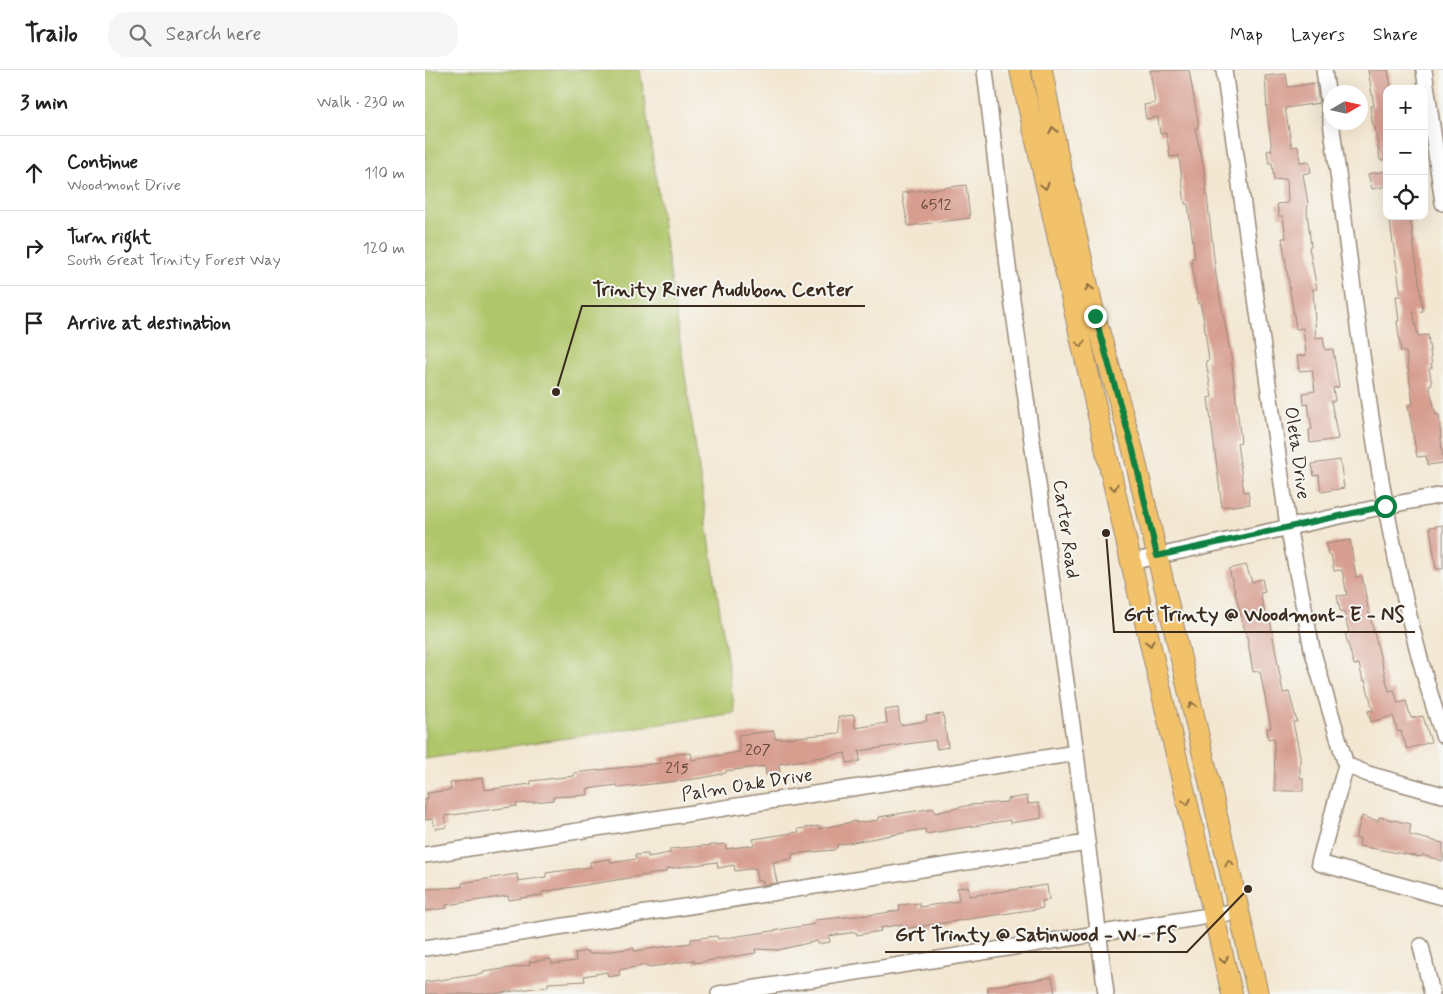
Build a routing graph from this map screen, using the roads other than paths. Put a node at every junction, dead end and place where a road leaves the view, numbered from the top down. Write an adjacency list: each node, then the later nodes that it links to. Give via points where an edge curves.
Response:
1 (985, 70): 16 (street, Carter Road, via 1011,292)
2 (1020, 70): 14 (main road, one-way to 14)
3 (1042, 70): 13 (main road, one-way to 3, via 1133,450 1095,316)
4 (1224, 70): 12 (street, Oleta Drive)
5 (1324, 70): 7 (street)
6 (1424, 70): 9 (street)
7 (1326, 85)
8 (1332, 130): 11 (street)
9 (1443, 203)
10 (1443, 495): 11 (street)
11 (1385, 506): 12 (street); 15 (street, via 1423,675)
12 (1287, 526): 13 (street); 17 (street, Oleta Drive, via 1313,649)
13 (1157, 556): 14 (street); 22 (main road, one-way to 13)
14 (1131, 562): 23 (main road, one-way to 23)
15 (1443, 736)
16 (1076, 753): 19 (street, Carter Road); 20 (street, Palm Oak Drive)
17 (1346, 764): 18 (street, via 1368,774); 21 (street, via 1319,863)
18 (1443, 795)
19 (1087, 843): 24 (street, Carter Road); 26 (street)
20 (425, 856)
21 (1443, 897)
22 (1240, 911): 23 (street); 30 (main road)
23 (1213, 915): 24 (street); 29 (main road, one-way to 29)
24 (1098, 934): 27 (street); 28 (street, Carter Road)
25 (1421, 946): 31 (street)
26 (425, 948)
27 (719, 994)
28 (1106, 994)
29 (1232, 994)
30 (1258, 994)
31 (1431, 994)

